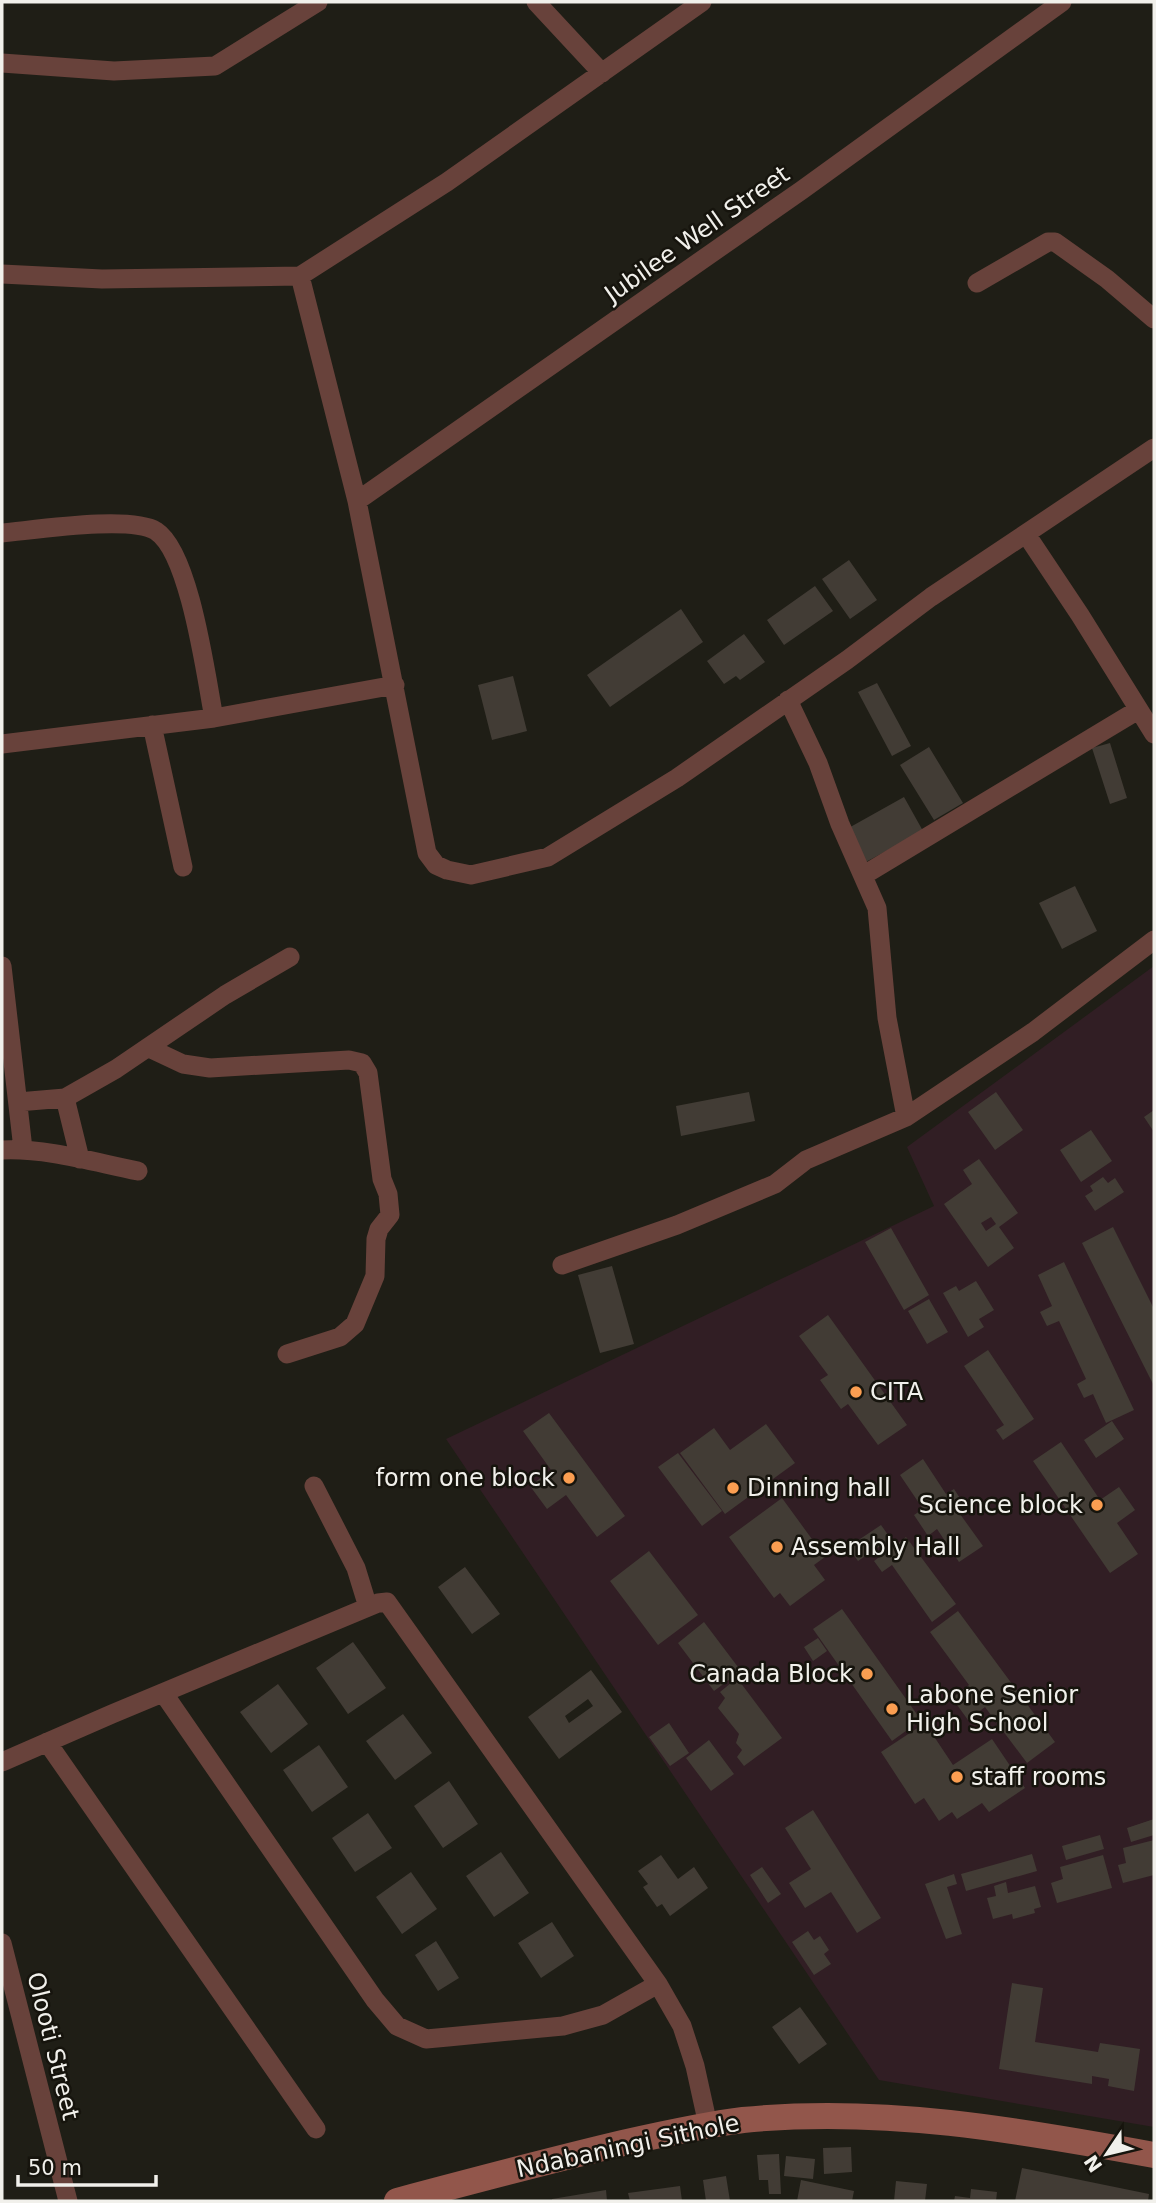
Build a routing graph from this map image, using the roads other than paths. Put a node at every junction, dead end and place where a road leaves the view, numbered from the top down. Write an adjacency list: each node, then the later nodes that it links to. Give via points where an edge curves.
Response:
1 (318, 2): 5 (street, via 215,66 114,71)
2 (536, 2): 6 (street)
3 (702, 2): 6 (street)
4 (1062, 2): 12 (street, Jubilee Well Street, via 802,190)
5 (2, 63)
6 (602, 73): 8 (street, via 447,182)
7 (2, 274): 8 (street, via 102,279)
8 (300, 276): 12 (street)
9 (977, 283): 10 (street, via 1055,242)
10 (1154, 319)
11 (1154, 449): 14 (street)
12 (357, 500): 15 (street)
13 (2, 533): 18 (street, via 126,523 155,531 173,550 184,582)
14 (1026, 534): 16 (street); 17 (street)
15 (395, 685): 16 (street, via 427,853 436,865 471,875 548,857 677,778); 18 (street)
16 (788, 700): 23 (street)
17 (1138, 710): 20 (street); 23 (street)
18 (214, 718): 19 (street)
19 (152, 725): 21 (street); 22 (street)
20 (1154, 734)
21 (2, 744)
22 (183, 867)
23 (864, 875): 30 (street, via 877,908 887,1018)
24 (1154, 940): 30 (street, via 1033,1032)
25 (290, 957): 27 (street)
26 (2, 965): 29 (street)
27 (149, 1048): 28 (street); 36 (street, via 183,1064 210,1068 349,1060 362,1063 368,1073 382,1178 391,1209 376,1239 375,1276 355,1324 346,1332)
28 (65, 1098): 29 (street); 33 (street)
29 (18, 1102): 31 (street)
30 (906, 1117): 35 (street, via 806,1160 775,1184)
31 (23, 1149): 32 (street); 33 (street)
32 (2, 1150)
33 (80, 1159): 34 (street)
34 (138, 1171)
35 (562, 1265)
36 (287, 1354)
37 (314, 1486): 38 (street, via 356,1568)
38 (368, 1607): 39 (street); 43 (street, via 387,1602 393,1608)
39 (164, 1694): 40 (street); 43 (street, via 397,2026 426,2039 563,2026 603,2015)
40 (47, 1741): 41 (street); 46 (street)
41 (2, 1762)
42 (2, 1943): 44 (street, Olooti Street)
43 (659, 1984): 45 (street, via 682,2026)
44 (10, 2014): 48 (street, Olooti Street)
45 (708, 2125): 47 (street, Ndabaningi Sithole, via 789,2117 908,2118 1001,2128); 49 (street, Ndabaningi Sithole, via 545,2161)
46 (316, 2129)
47 (1154, 2155)
48 (68, 2201)
49 (397, 2201)

